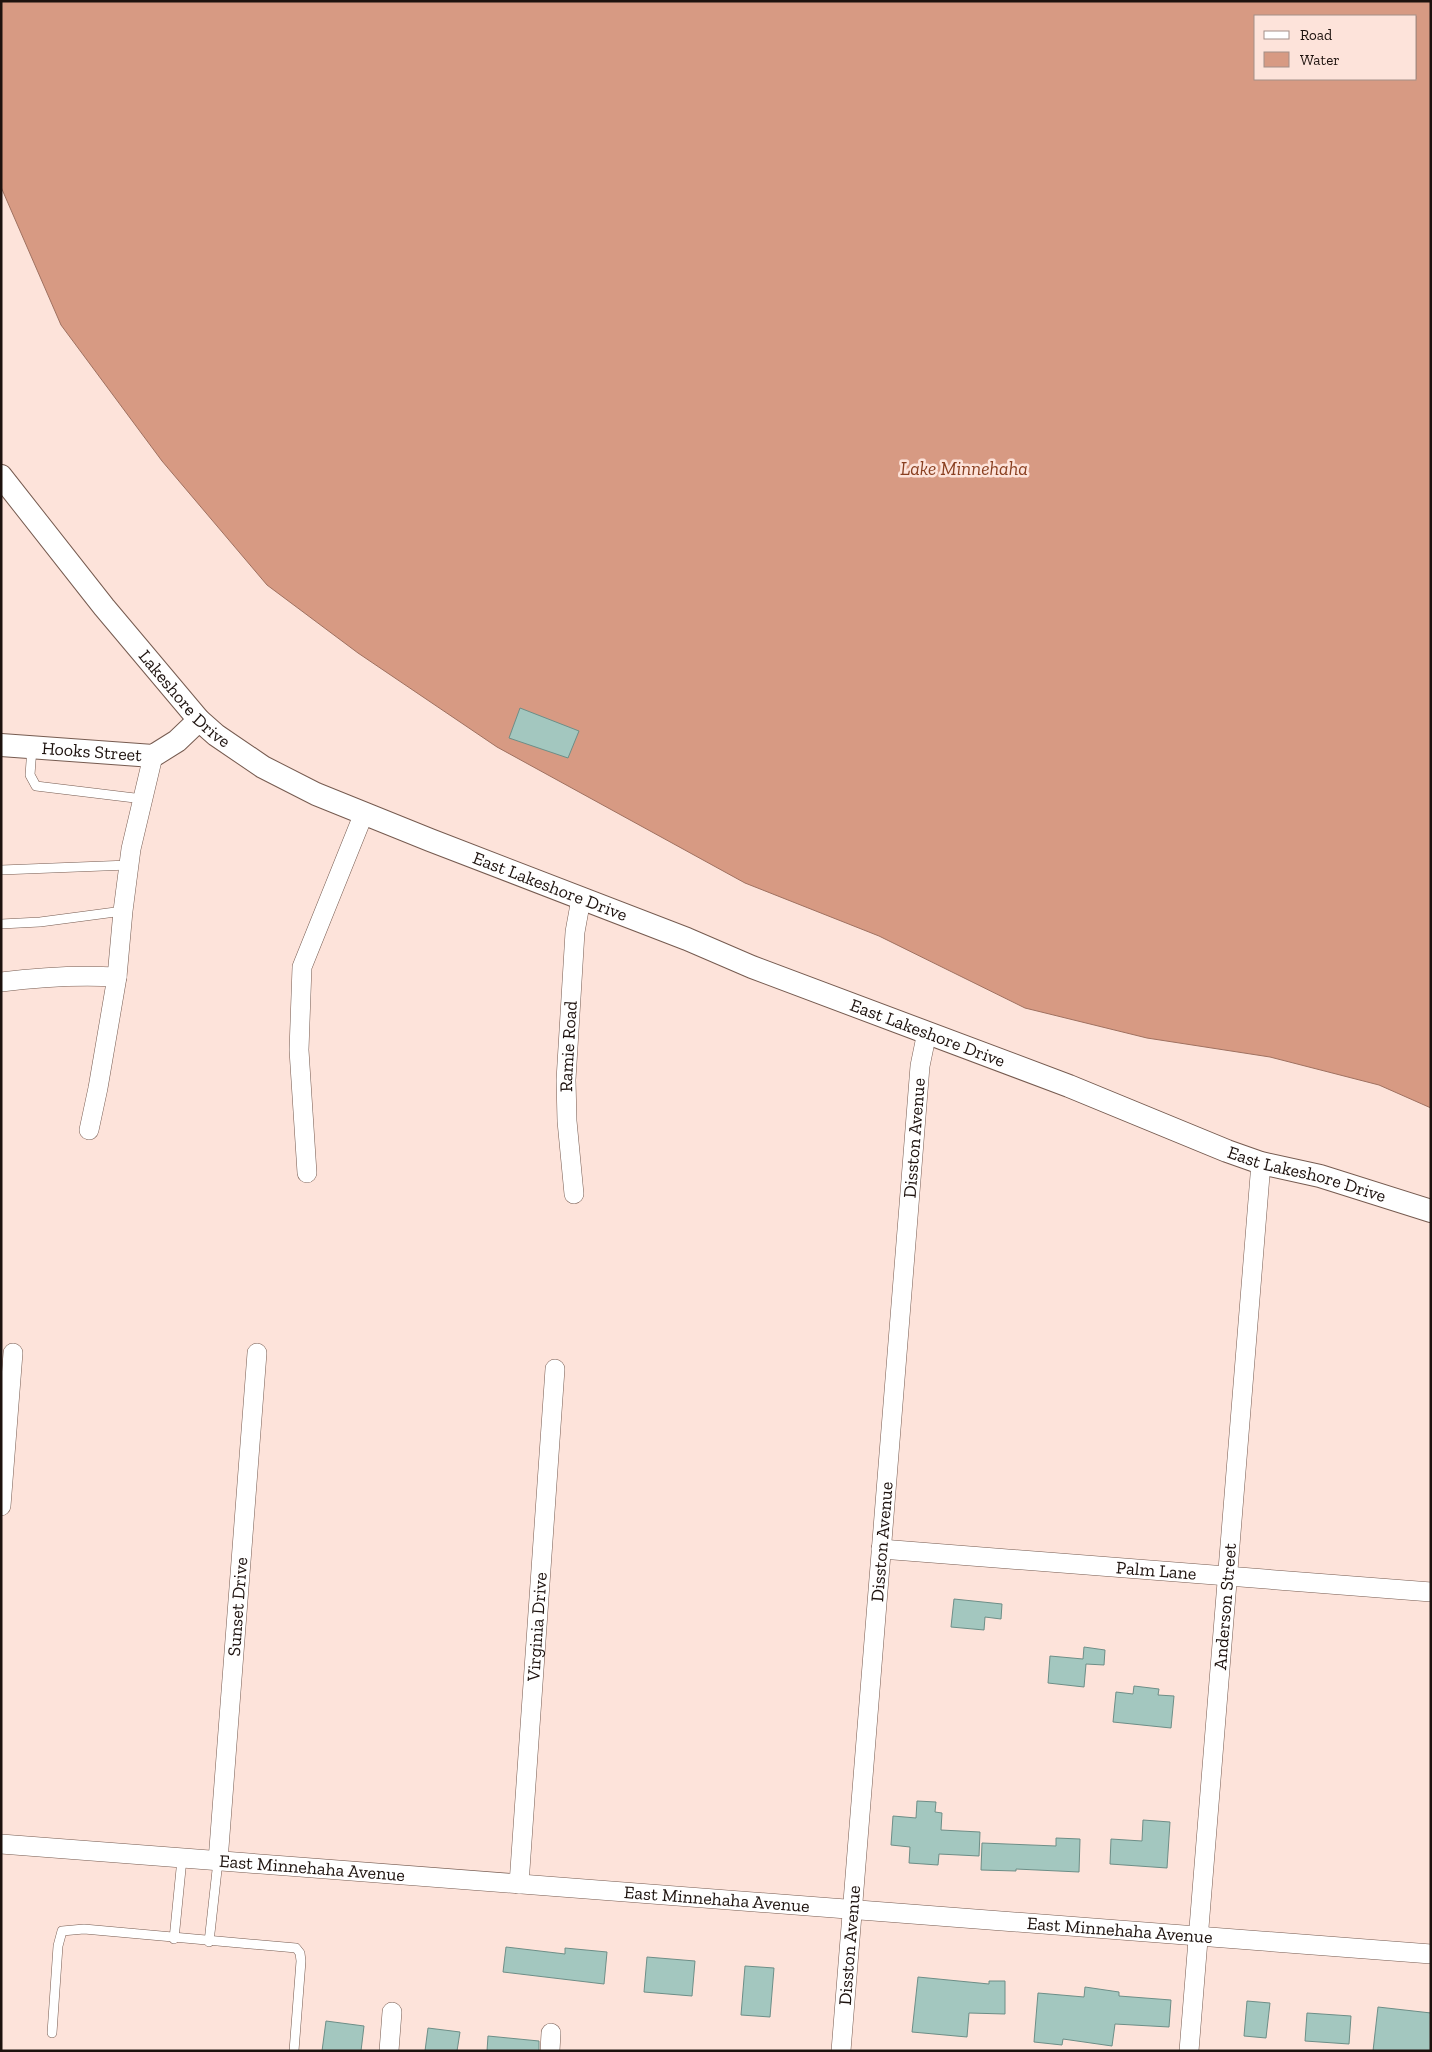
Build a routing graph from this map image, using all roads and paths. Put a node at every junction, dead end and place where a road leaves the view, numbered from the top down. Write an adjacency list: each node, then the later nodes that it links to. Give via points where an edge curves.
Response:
1 (1, 476): 2 (street, Lakeshore Drive, via 104,607)
2 (199, 720): 5 (street, Hooks Street, via 177,741); 7 (street, Lakeshore Drive, via 263,768)
3 (1, 745): 4 (street, Hooks Street)
4 (32, 747): 5 (street, Hooks Street); 6 (lane, via 30,775 36,786)
5 (153, 756): 6 (street)
6 (143, 799): 9 (street)
7 (364, 813): 8 (street, Lakeshore Drive); 19 (street, via 302,967 299,1050)
8 (430, 840): 11 (street, East Lakeshore Drive)
9 (129, 865): 10 (lane); 12 (street)
10 (1, 870)
11 (580, 900): 16 (street, East Lakeshore Drive); 20 (street, Ramie Road, via 575,932 566,1080)
12 (123, 911): 13 (lane); 14 (street)
13 (1, 924)
14 (117, 977): 15 (street, via 32,978); 17 (street)
15 (1, 982)
16 (927, 1032): 18 (street, East Lakeshore Drive); 26 (street, Disston Avenue, via 920,1066)
17 (89, 1130)
18 (1261, 1163): 21 (street, East Lakeshore Drive, via 1320,1176); 27 (street, Anderson Street)
19 (307, 1173)
20 (574, 1194)
21 (1431, 1211)
22 (13, 1353): 25 (street)
23 (257, 1353): 31 (street, Sunset Drive)
24 (556, 1370): 32 (street, Virginia Drive)
25 (1, 1506)
26 (881, 1548): 27 (street, Palm Lane); 33 (street, Disston Avenue)
27 (1227, 1576): 28 (street, Palm Lane); 34 (street, Anderson Street)
28 (1431, 1592)
29 (1, 1844): 30 (street, East Minnehaha Avenue)
30 (182, 1858): 31 (street, East Minnehaha Avenue); 35 (lane)
31 (218, 1861): 32 (street, East Minnehaha Avenue); 36 (lane)
32 (519, 1884): 33 (street, East Minnehaha Avenue)
33 (851, 1910): 34 (street, East Minnehaha Avenue); 42 (street, Disston Avenue)
34 (1197, 1937): 37 (street, East Minnehaha Avenue); 43 (street, Anderson Street)
35 (174, 1938): 36 (lane); 39 (lane, via 84,1929 62,1931 58,1946)
36 (209, 1942): 40 (lane, via 298,1950 301,1961)
37 (1431, 1954)
38 (392, 2012): 41 (street)
39 (52, 2033)
40 (294, 2051)
41 (389, 2051)
42 (841, 2051)
43 (1189, 2051)

